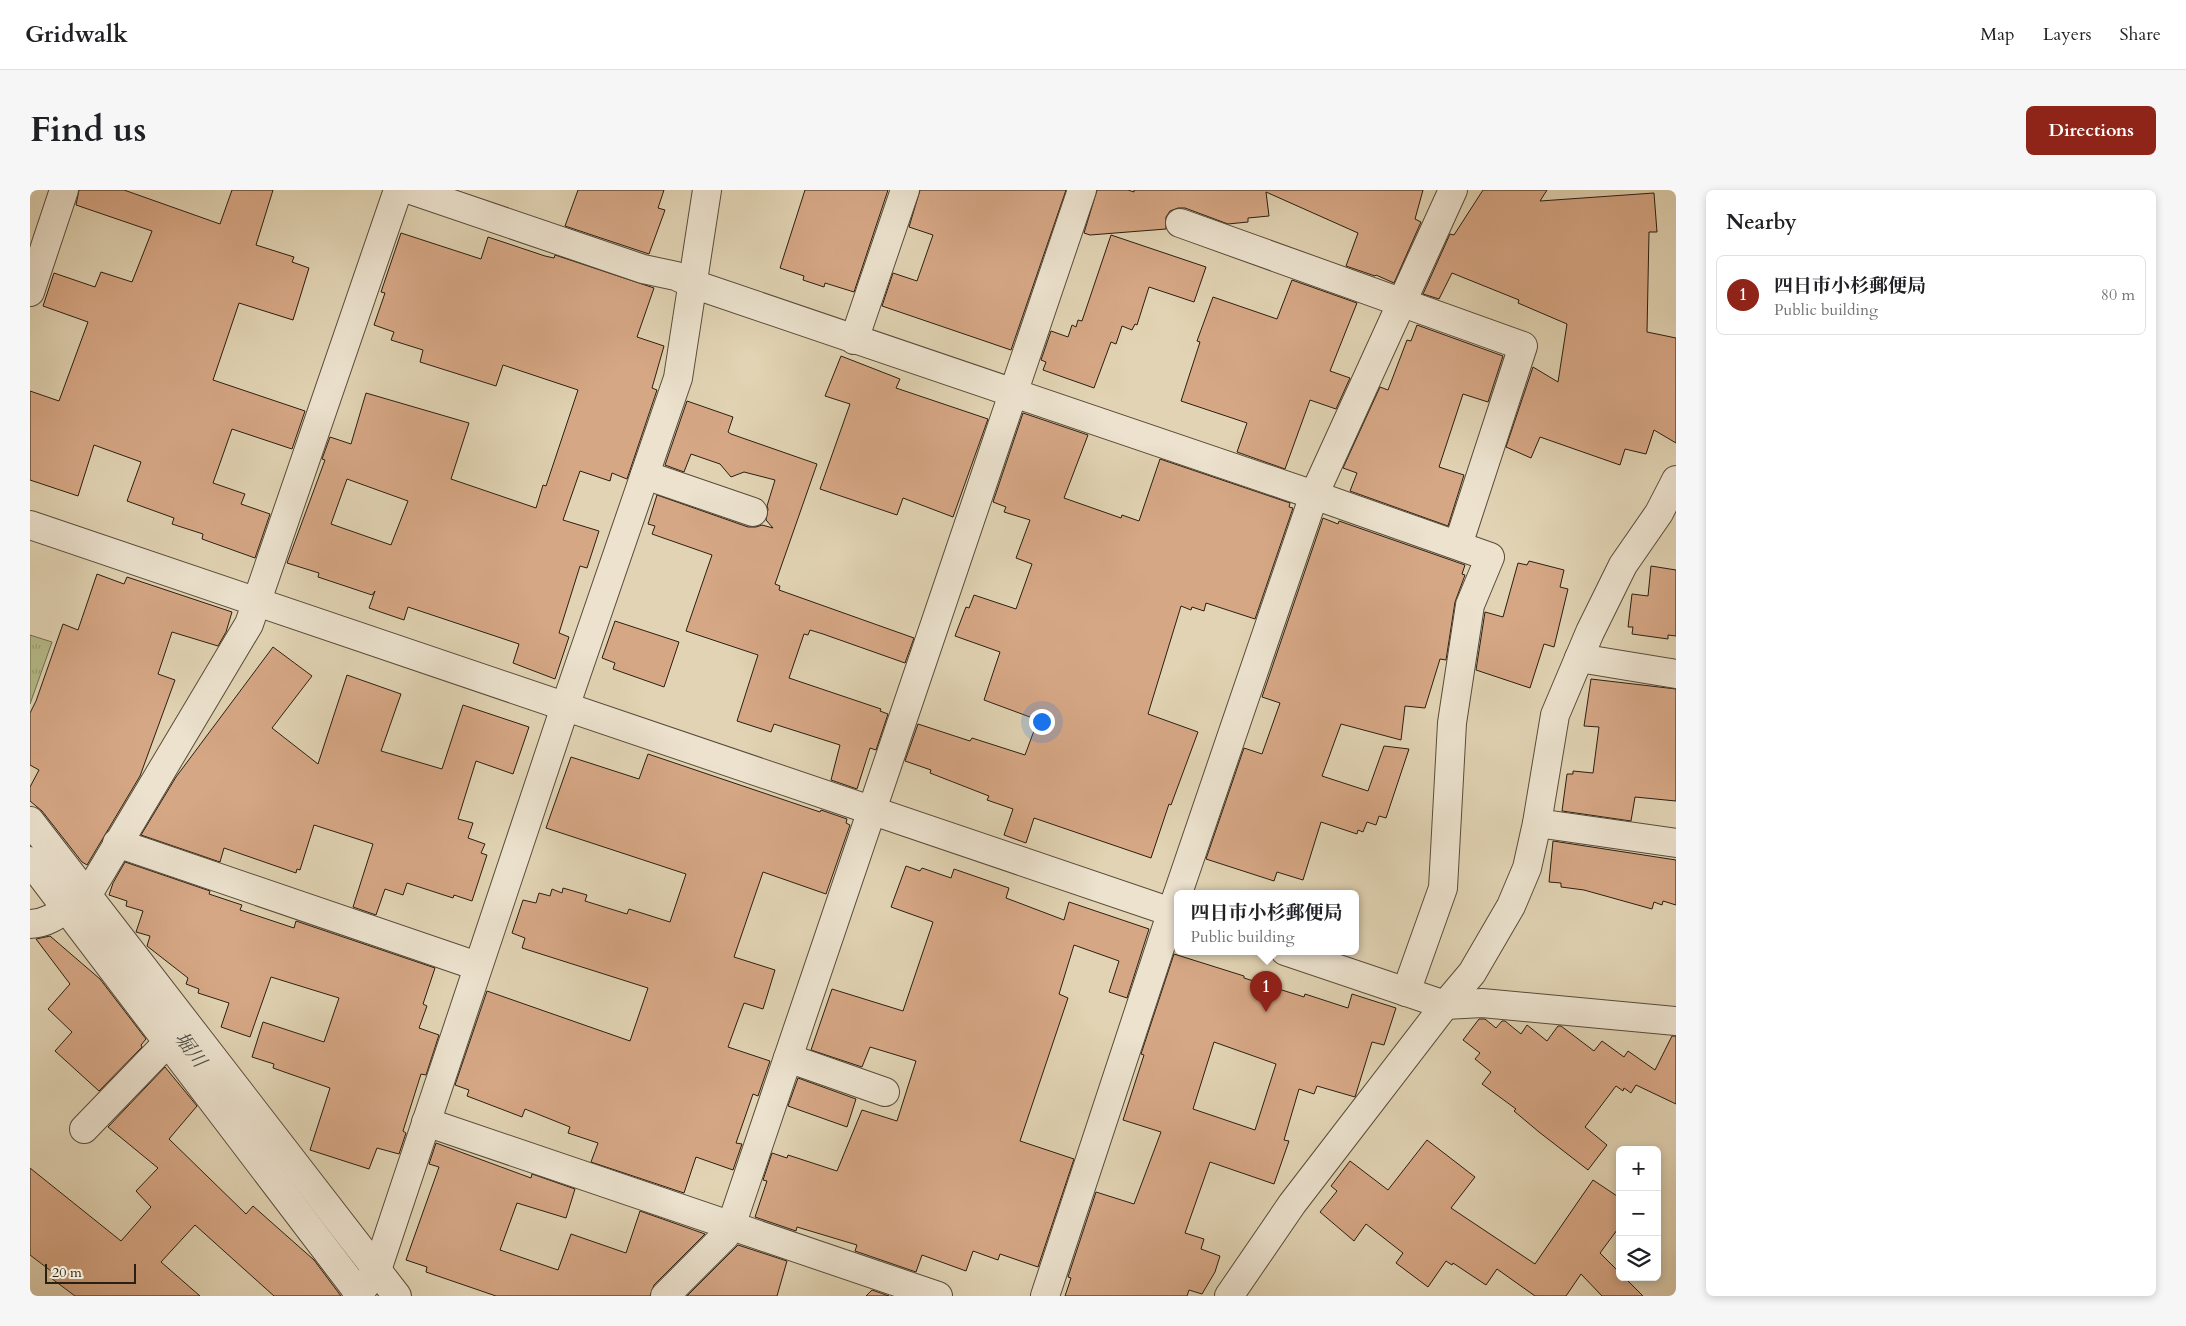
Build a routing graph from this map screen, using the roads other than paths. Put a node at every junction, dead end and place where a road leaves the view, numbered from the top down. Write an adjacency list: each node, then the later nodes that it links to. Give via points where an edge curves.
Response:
1 (64, 190): 10 (street)
2 (398, 190): 21 (street)
3 (411, 190): 9 (street)
4 (706, 190): 9 (street)
5 (906, 190): 12 (street)
6 (1082, 190): 13 (street)
7 (1453, 190): 11 (street)
8 (1180, 223): 11 (street)
9 (693, 284): 12 (street); 14 (street, via 678,378)
10 (30, 292)
11 (1402, 302): 16 (street); 20 (street, via 1523,346)
12 (854, 340): 13 (street)
13 (1013, 394): 16 (street); 25 (street)
14 (645, 475): 17 (street); 24 (street)
15 (1676, 480): 18 (street)
16 (1314, 495): 20 (street); 31 (street)
17 (753, 512)
18 (1668, 514): 22 (street, via 1623,565)
19 (30, 525): 21 (street)
20 (1458, 545): 38 (street, via 1490,557 1470,605 1452,722 1443,888)
21 (257, 602): 24 (street); 28 (street, via 249,624)
22 (1579, 658): 23 (street); 27 (street, via 1555,716)
23 (1676, 674)
24 (564, 707): 25 (street); 37 (street)
25 (871, 810): 33 (street); 42 (street)
26 (30, 821): 32 (street)
27 (1537, 823): 29 (street); 39 (street, via 1527,868 1514,899 1472,973)
28 (117, 843): 32 (street); 37 (street)
29 (1676, 843)
30 (30, 861): 32 (street)
31 (1181, 890)
32 (77, 902): 35 (street, via 46,921); 41 (street); 47 (street)
33 (1174, 903)
34 (1174, 910): 51 (street)
35 (30, 924)
36 (1298, 955): 38 (street)
37 (477, 966): 44 (street)
38 (1406, 992): 39 (street)
39 (1445, 1005): 40 (street, via 1482,1003); 52 (street, via 1292,1204)
40 (1676, 1021)
41 (168, 1042): 45 (street); 47 (street)
42 (788, 1058): 43 (street); 46 (street)
43 (885, 1092)
44 (426, 1122): 46 (street); 47 (street)
45 (84, 1129)
46 (731, 1226): 49 (street); 50 (street)
47 (363, 1289): 48 (street)
48 (397, 1296)
49 (665, 1296)
50 (938, 1296)
51 (1044, 1296)
52 (1229, 1296)

